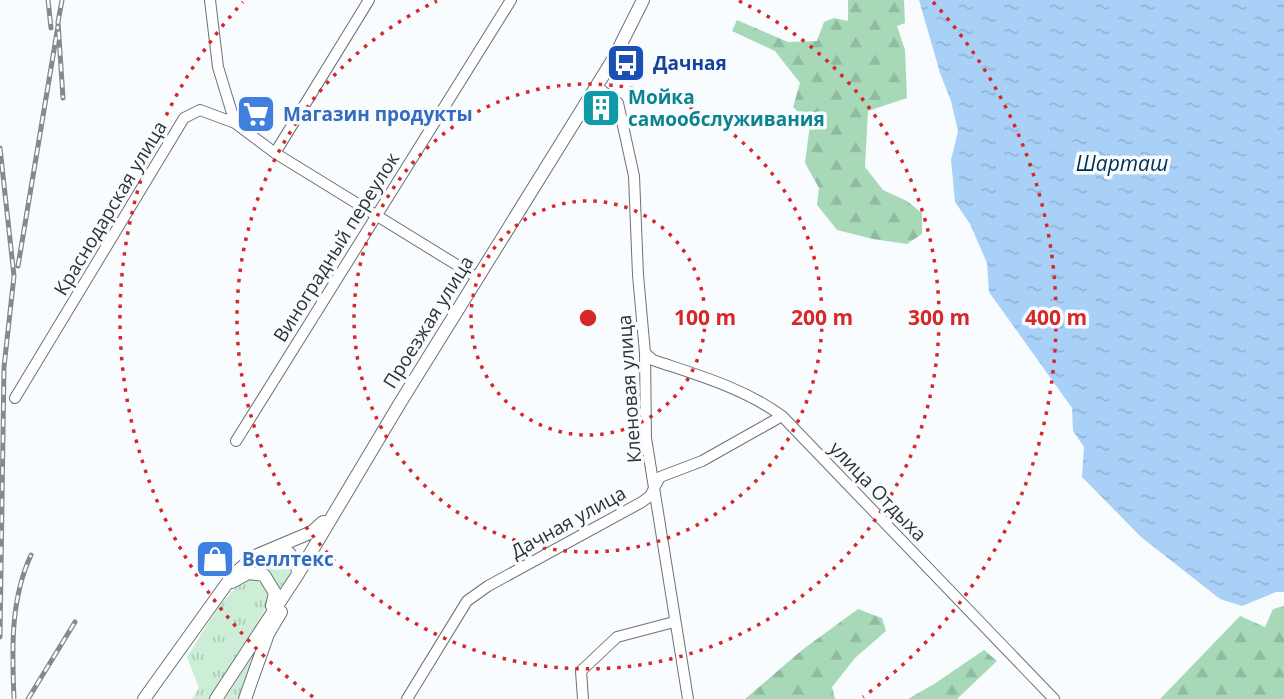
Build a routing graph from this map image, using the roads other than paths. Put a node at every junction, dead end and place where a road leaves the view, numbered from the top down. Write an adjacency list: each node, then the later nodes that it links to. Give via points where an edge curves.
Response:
1 (210, 0): 6 (street, via 218,67)
2 (369, 0): 7 (street)
3 (511, 0): 8 (street, Виноградный переулок)
4 (643, 0): 5 (main road, Проезжая улица)
5 (596, 86): 9 (main road, Проезжая улица); 10 (street, Кленовая улица, via 618,103 634,176)
6 (235, 122): 7 (street, Краснодарская улица); 11 (street, Краснодарская улица, via 200,110 184,118)
7 (275, 153): 8 (street, Краснодарская улица)
8 (376, 214): 9 (street, Краснодарская улица); 13 (street, Виноградный переулок)
9 (478, 278): 15 (main road, Проезжая улица)
10 (645, 353): 12 (street, улица Отдыха, via 766,404); 14 (street, Кленовая улица, via 646,438)
11 (15, 398)
12 (782, 416): 14 (street, Дачная улица, via 702,461 660,477); 27 (street, улица Отдыха)
13 (236, 441)
14 (654, 487): 19 (street, Кленовая улица); 24 (street, Дачная улица, via 642,502 467,601)
15 (340, 503): 16 (main road, via 312,532); 17 (main road, Проезжая улица)
16 (267, 551): 17 (main road, via 289,553 297,565); 18 (main road, via 248,561)
17 (294, 579): 20 (main road, Проезжая улица); 23 (main road)
18 (221, 591): 20 (main road, via 248,573 264,575 275,593); 21 (main road)
19 (674, 622): 25 (street, via 617,637 581,671); 26 (street, Кленовая улица)
20 (264, 624): 22 (main road, Проезжая улица)
21 (144, 699)
22 (216, 699)
23 (245, 699)
24 (407, 699)
25 (583, 699)
26 (688, 699)
27 (1054, 699)

